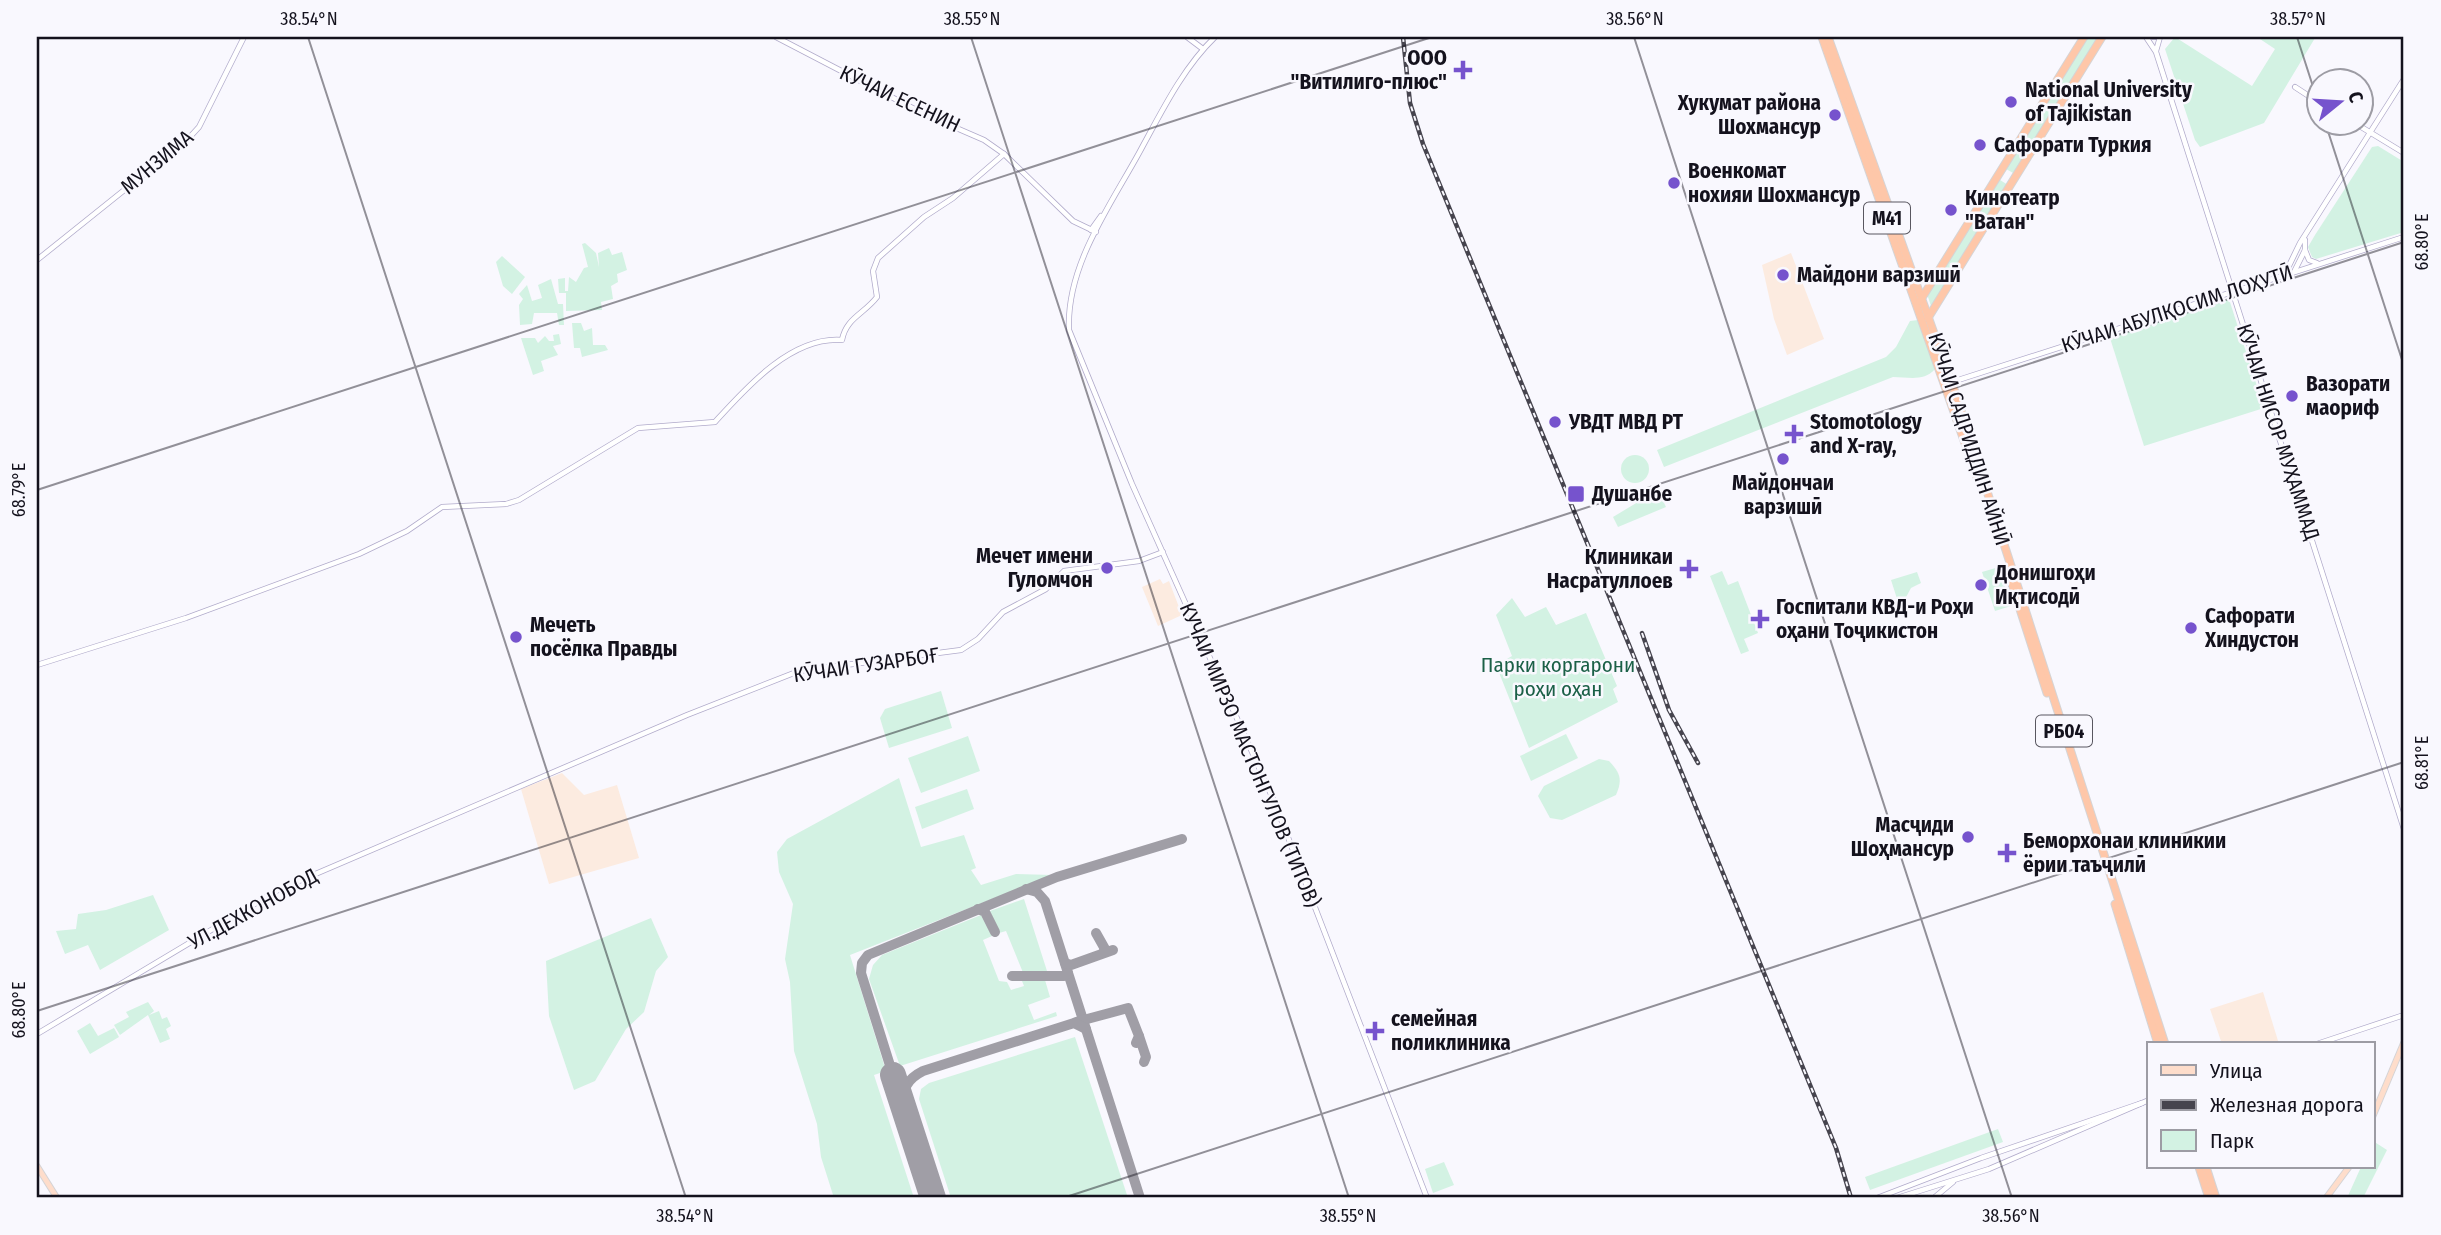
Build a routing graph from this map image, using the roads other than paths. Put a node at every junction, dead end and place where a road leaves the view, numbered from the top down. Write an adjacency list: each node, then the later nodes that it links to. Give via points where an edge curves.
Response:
1 (244, 37): 24 (street, МУНЗИМА, via 201,123 188,139)
2 (776, 37): 19 (street, КӮЧАИ ЕСЕНИН)
3 (1187, 37): 10 (street)
4 (1215, 37): 10 (street)
5 (1822, 37): 29 (highway, КӮЧАИ САДРИДДИН АЙНӢ / M41)
6 (1828, 37): 29 (highway, КӮЧАИ САДРИДДИН АЙНӢ / M41)
7 (2084, 37): 29 (highway)
8 (2102, 37): 30 (highway)
9 (2153, 37): 11 (street); 11 (street, КӮЧАИ НИСОР МУҲАММАД)
10 (1203, 49): 20 (street)
11 (2156, 52): 28 (street, КӮЧАИ НИСОР МУҲАММАД)
12 (2404, 79): 15 (street)
13 (2295, 87): 14 (street)
14 (2304, 93)
15 (2374, 130)
16 (2374, 134): 18 (street)
17 (2370, 136): 22 (street)
18 (2404, 153)
19 (1004, 154): 20 (street, КӮЧАИ ЕСЕНИН, via 1073,221); 34 (street, via 878,258 873,271 877,297 851,319 842,340 820,342 794,353 744,389 715,422 638,428 519,499 506,504 442,507 407,531 359,554 186,618)
20 (1093, 231): 33 (street, КУЧАИ МИРЗО МАСТОНГУЛОВ (ТИТОВ), via 1068,315 1072,340)
21 (2404, 237): 25 (street, КӮЧАИ АБУЛҚОСИМ ЛОҲУТӢ)
22 (2305, 240): 23 (street); 27 (street)
23 (2305, 250): 25 (street, via 2309,260); 26 (street)
24 (37, 260)
25 (2318, 264): 26 (street, КӮЧАИ АБУЛҚОСИМ ЛОҲУТӢ)
26 (2294, 271): 27 (street, КӮЧАИ АБУЛҚОСИМ ЛОҲУТӢ)
27 (2285, 274): 28 (street, КӮЧАИ АБУЛҚОСИМ ЛОҲУТӢ)
28 (2232, 291): 31 (street, КӮЧАИ АБУЛҚОСИМ ЛОҲУТӢ); 36 (street, КӮЧАИ НИСОР МУҲАММАД)
29 (1920, 301): 30 (highway, КӮЧАИ САДРИДДИН АЙНӢ / M41); 31 (highway, КӮЧАИ САДРИДДИН АЙНӢ / M41)
30 (1928, 318): 31 (highway, КӮЧАИ САДРИДДИН АЙНӢ / M41)
31 (1948, 383): 32 (highway, КӮЧАИ САДРИДДИН АЙНӢ / M41)
32 (1960, 418): 41 (highway, КӮЧАИ САДРИДДИН АЙНӢ / РБ04); 42 (highway, КӮЧАИ САДРИДДИН АЙНӢ / РБ04)
33 (1164, 552): 35 (street, КӮЧАИ ГУЗАРБОҒ, via 1139,561 1064,571 1046,589 1003,612 961,650 792,673); 57 (street, КУЧАИ МИРЗО МАСТОНГУЛОВ (ТИТОВ), via 1289,838)
34 (37, 665)
35 (517, 787): 40 (street, УЛ.ДЕХКОНОБОД, via 278,890)
36 (2404, 829)
37 (2404, 1015): 38 (street)
38 (2398, 1018): 39 (street); 43 (street)
39 (2404, 1021)
40 (37, 1034)
41 (2157, 1042)
42 (2164, 1042)
43 (2323, 1042)
44 (2404, 1042): 47 (main road)
45 (2147, 1101): 46 (street)
46 (2141, 1103): 48 (street); 50 (street)
47 (2374, 1114)
48 (1991, 1155): 50 (street, via 1998,1159); 58 (street)
49 (37, 1166): 56 (main road)
50 (1995, 1167): 54 (street)
51 (2199, 1168): 60 (highway)
52 (2206, 1168): 61 (highway)
53 (2348, 1168): 62 (main road)
54 (1955, 1180): 55 (street); 59 (street)
55 (1935, 1197)
56 (57, 1198)
57 (1427, 1198)
58 (1877, 1198)
59 (1897, 1198)
60 (2209, 1198)
61 (2216, 1198)
62 (2326, 1198)

